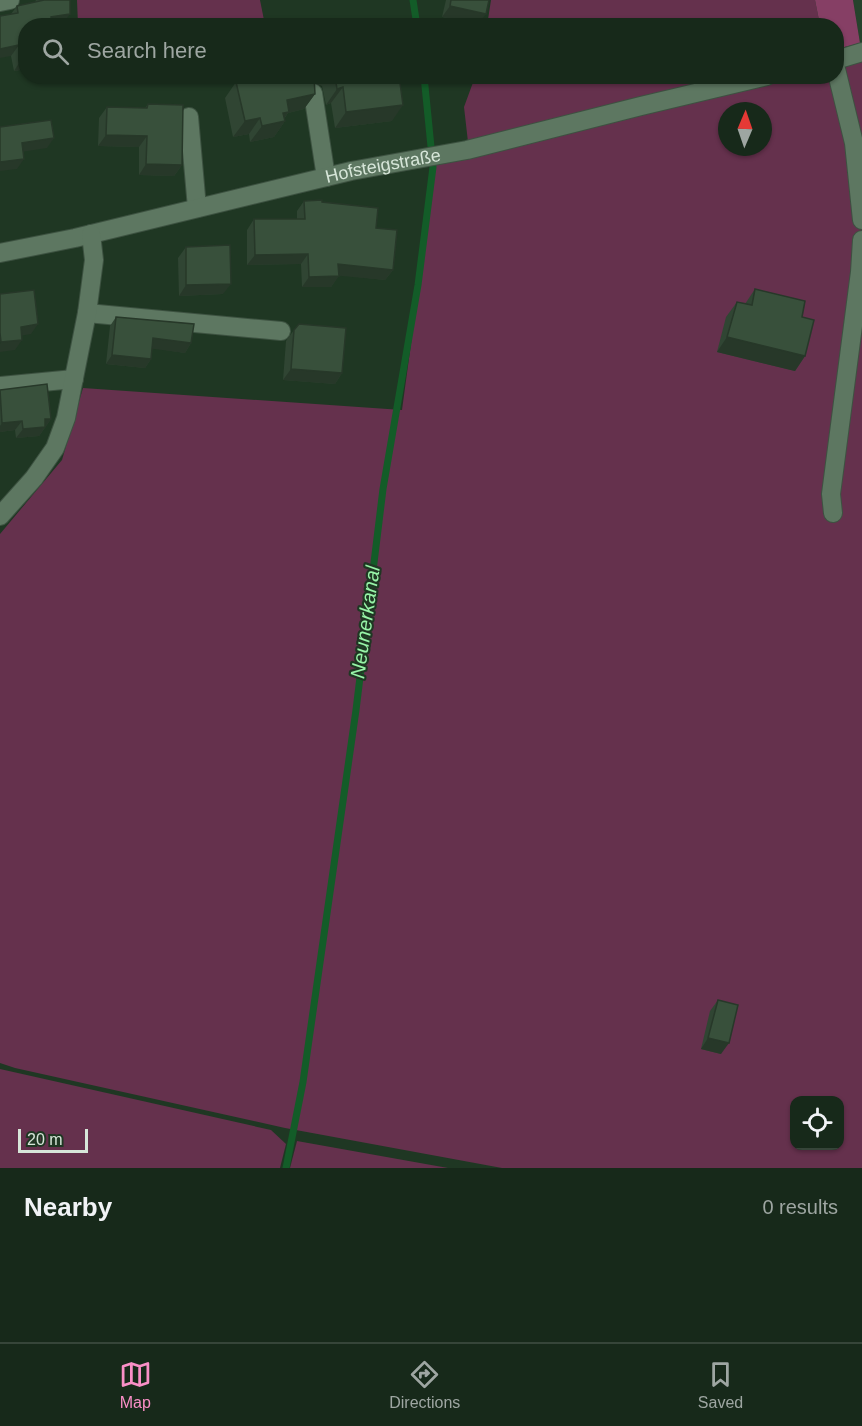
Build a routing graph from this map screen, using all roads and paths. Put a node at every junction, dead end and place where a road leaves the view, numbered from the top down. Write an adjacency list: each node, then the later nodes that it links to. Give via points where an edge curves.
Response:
1 (10, 0): 2 (street)
2 (0, 2)
3 (862, 52): 4 (street)
4 (844, 58)
5 (734, 84): 9 (street, Hofsteigstraße, via 456,152)
6 (840, 84): 11 (street, via 854,143)
7 (313, 93): 9 (street)
8 (189, 117): 10 (street)
9 (326, 177): 10 (street, Hofsteigstraße)
10 (197, 208): 12 (street, Hofsteigstraße)
11 (862, 220)
12 (91, 234): 14 (street, Hofsteigstraße); 15 (street, via 94,260)
13 (862, 240): 19 (street, via 831,494)
14 (0, 253)
15 (87, 314): 16 (street); 17 (street)
16 (281, 331)
17 (74, 379): 18 (street); 20 (street, via 56,448)
18 (0, 386)
19 (833, 513)
20 (0, 516)

